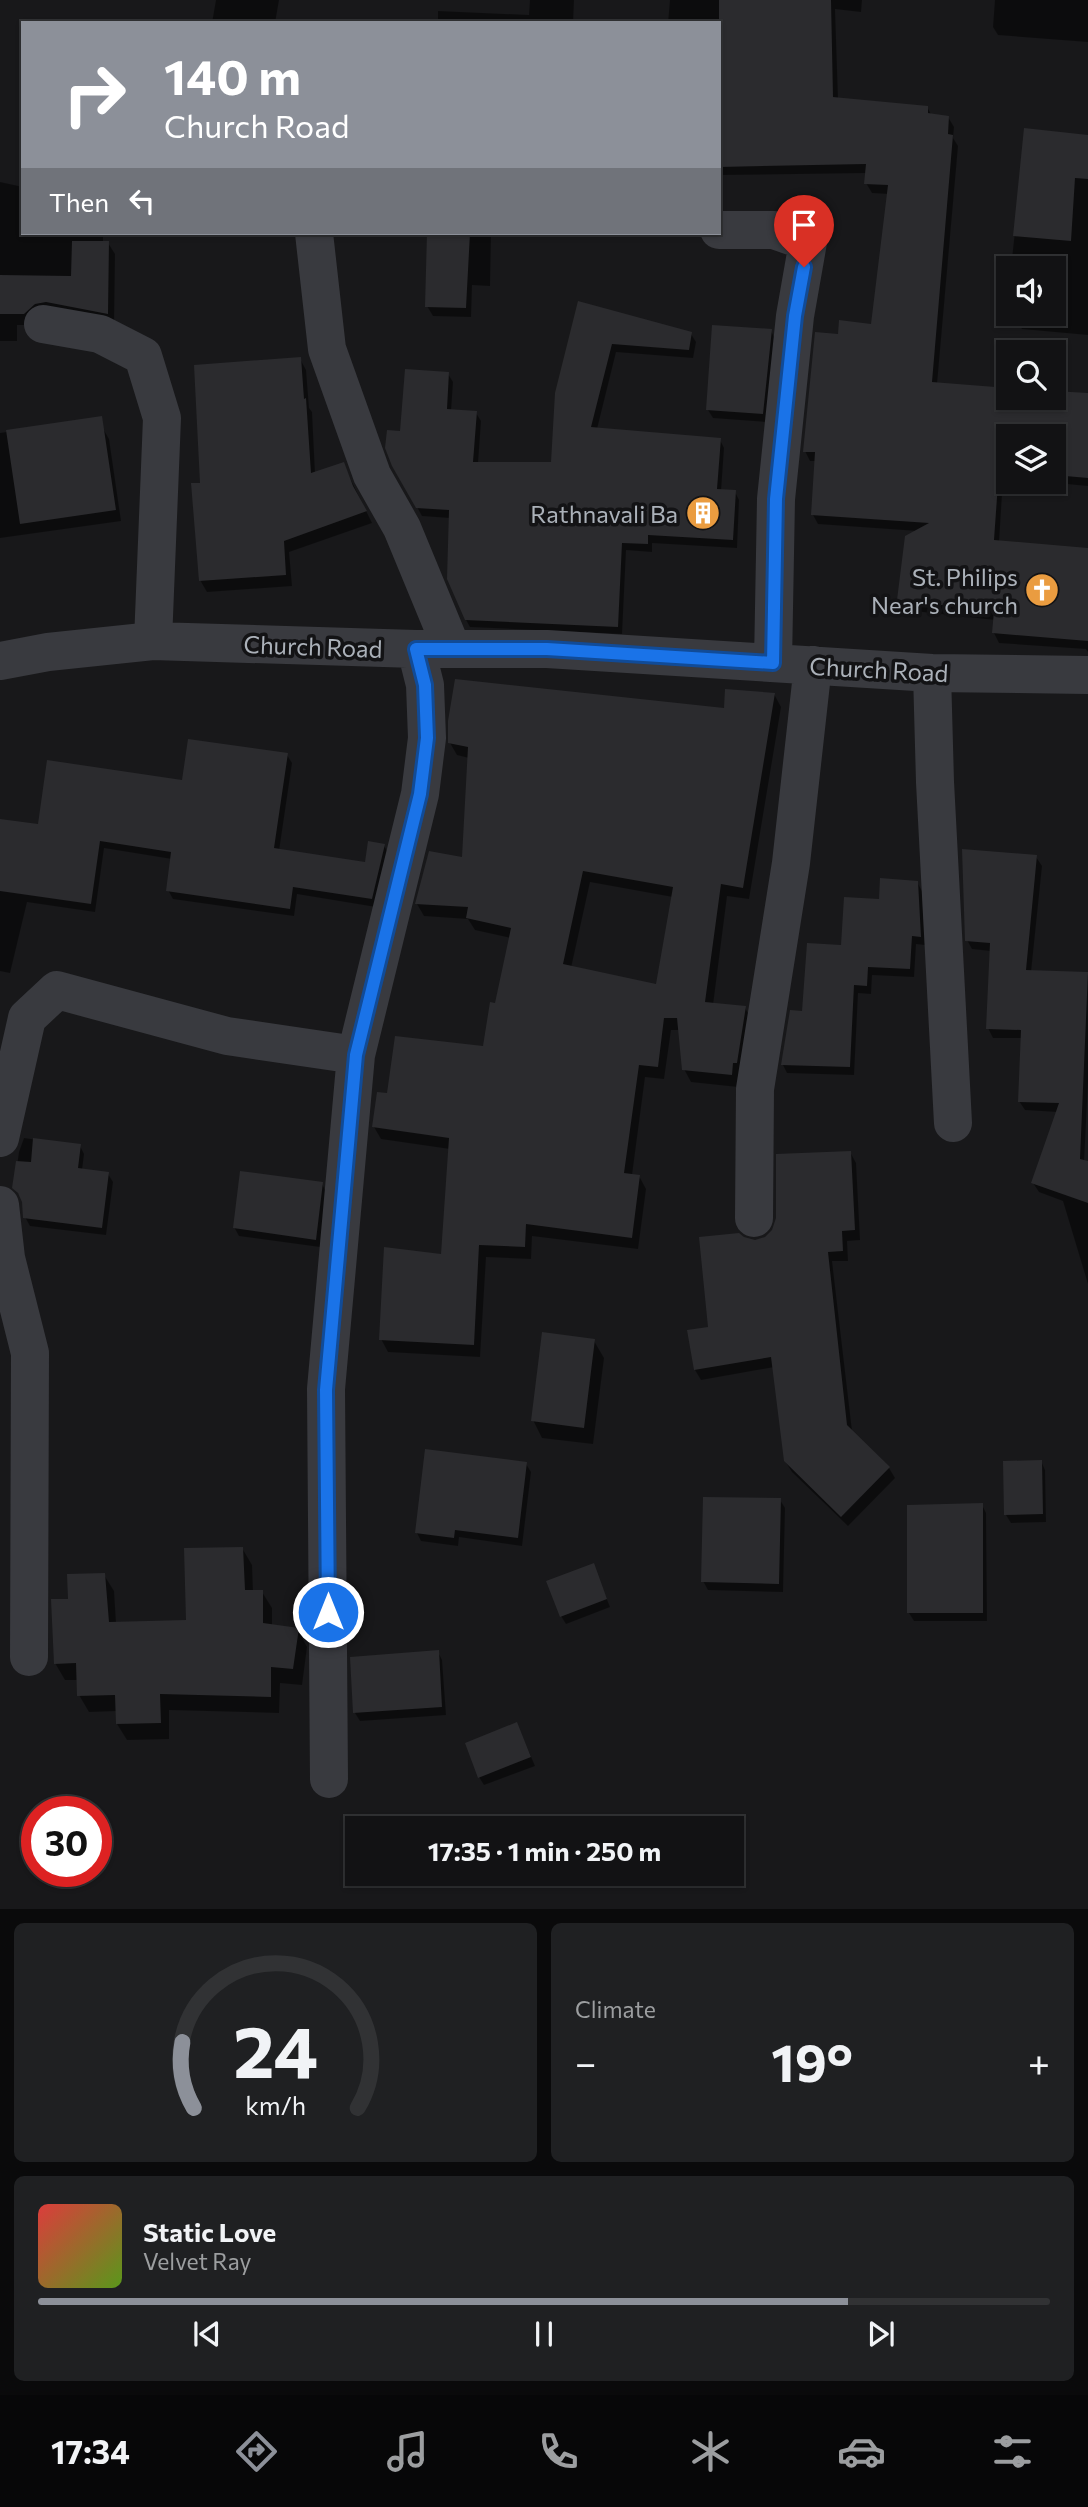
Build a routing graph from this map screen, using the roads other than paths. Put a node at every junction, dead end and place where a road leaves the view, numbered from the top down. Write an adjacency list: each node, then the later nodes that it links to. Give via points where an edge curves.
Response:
1 (721, 230): 7 (street, via 774,230 808,242 795,316 776,499)
2 (314, 235): 5 (street, via 327,349 372,475 402,528)
3 (43, 324): 4 (street, via 100,334 143,356 162,418)
4 (153, 641): 5 (street, Church Road); 6 (street, Church Road)
5 (434, 649): 7 (street, Church Road, via 547,649); 11 (street, via 425,685 427,738 420,794)
6 (0, 661)
7 (773, 663): 8 (street, Church Road)
8 (813, 665): 9 (street, Church Road); 15 (street, via 791,863 755,1089)
9 (932, 673): 10 (street, Church Road); 12 (street)
10 (1088, 676)
11 (356, 1055): 13 (street, via 227,1036 57,990 27,1018); 17 (street, via 326,1390)
12 (953, 1123)
13 (0, 1138)
14 (0, 1205): 16 (street, via 6,1258 30,1353)
15 (754, 1217)
16 (29, 1657)
17 (329, 1779)

